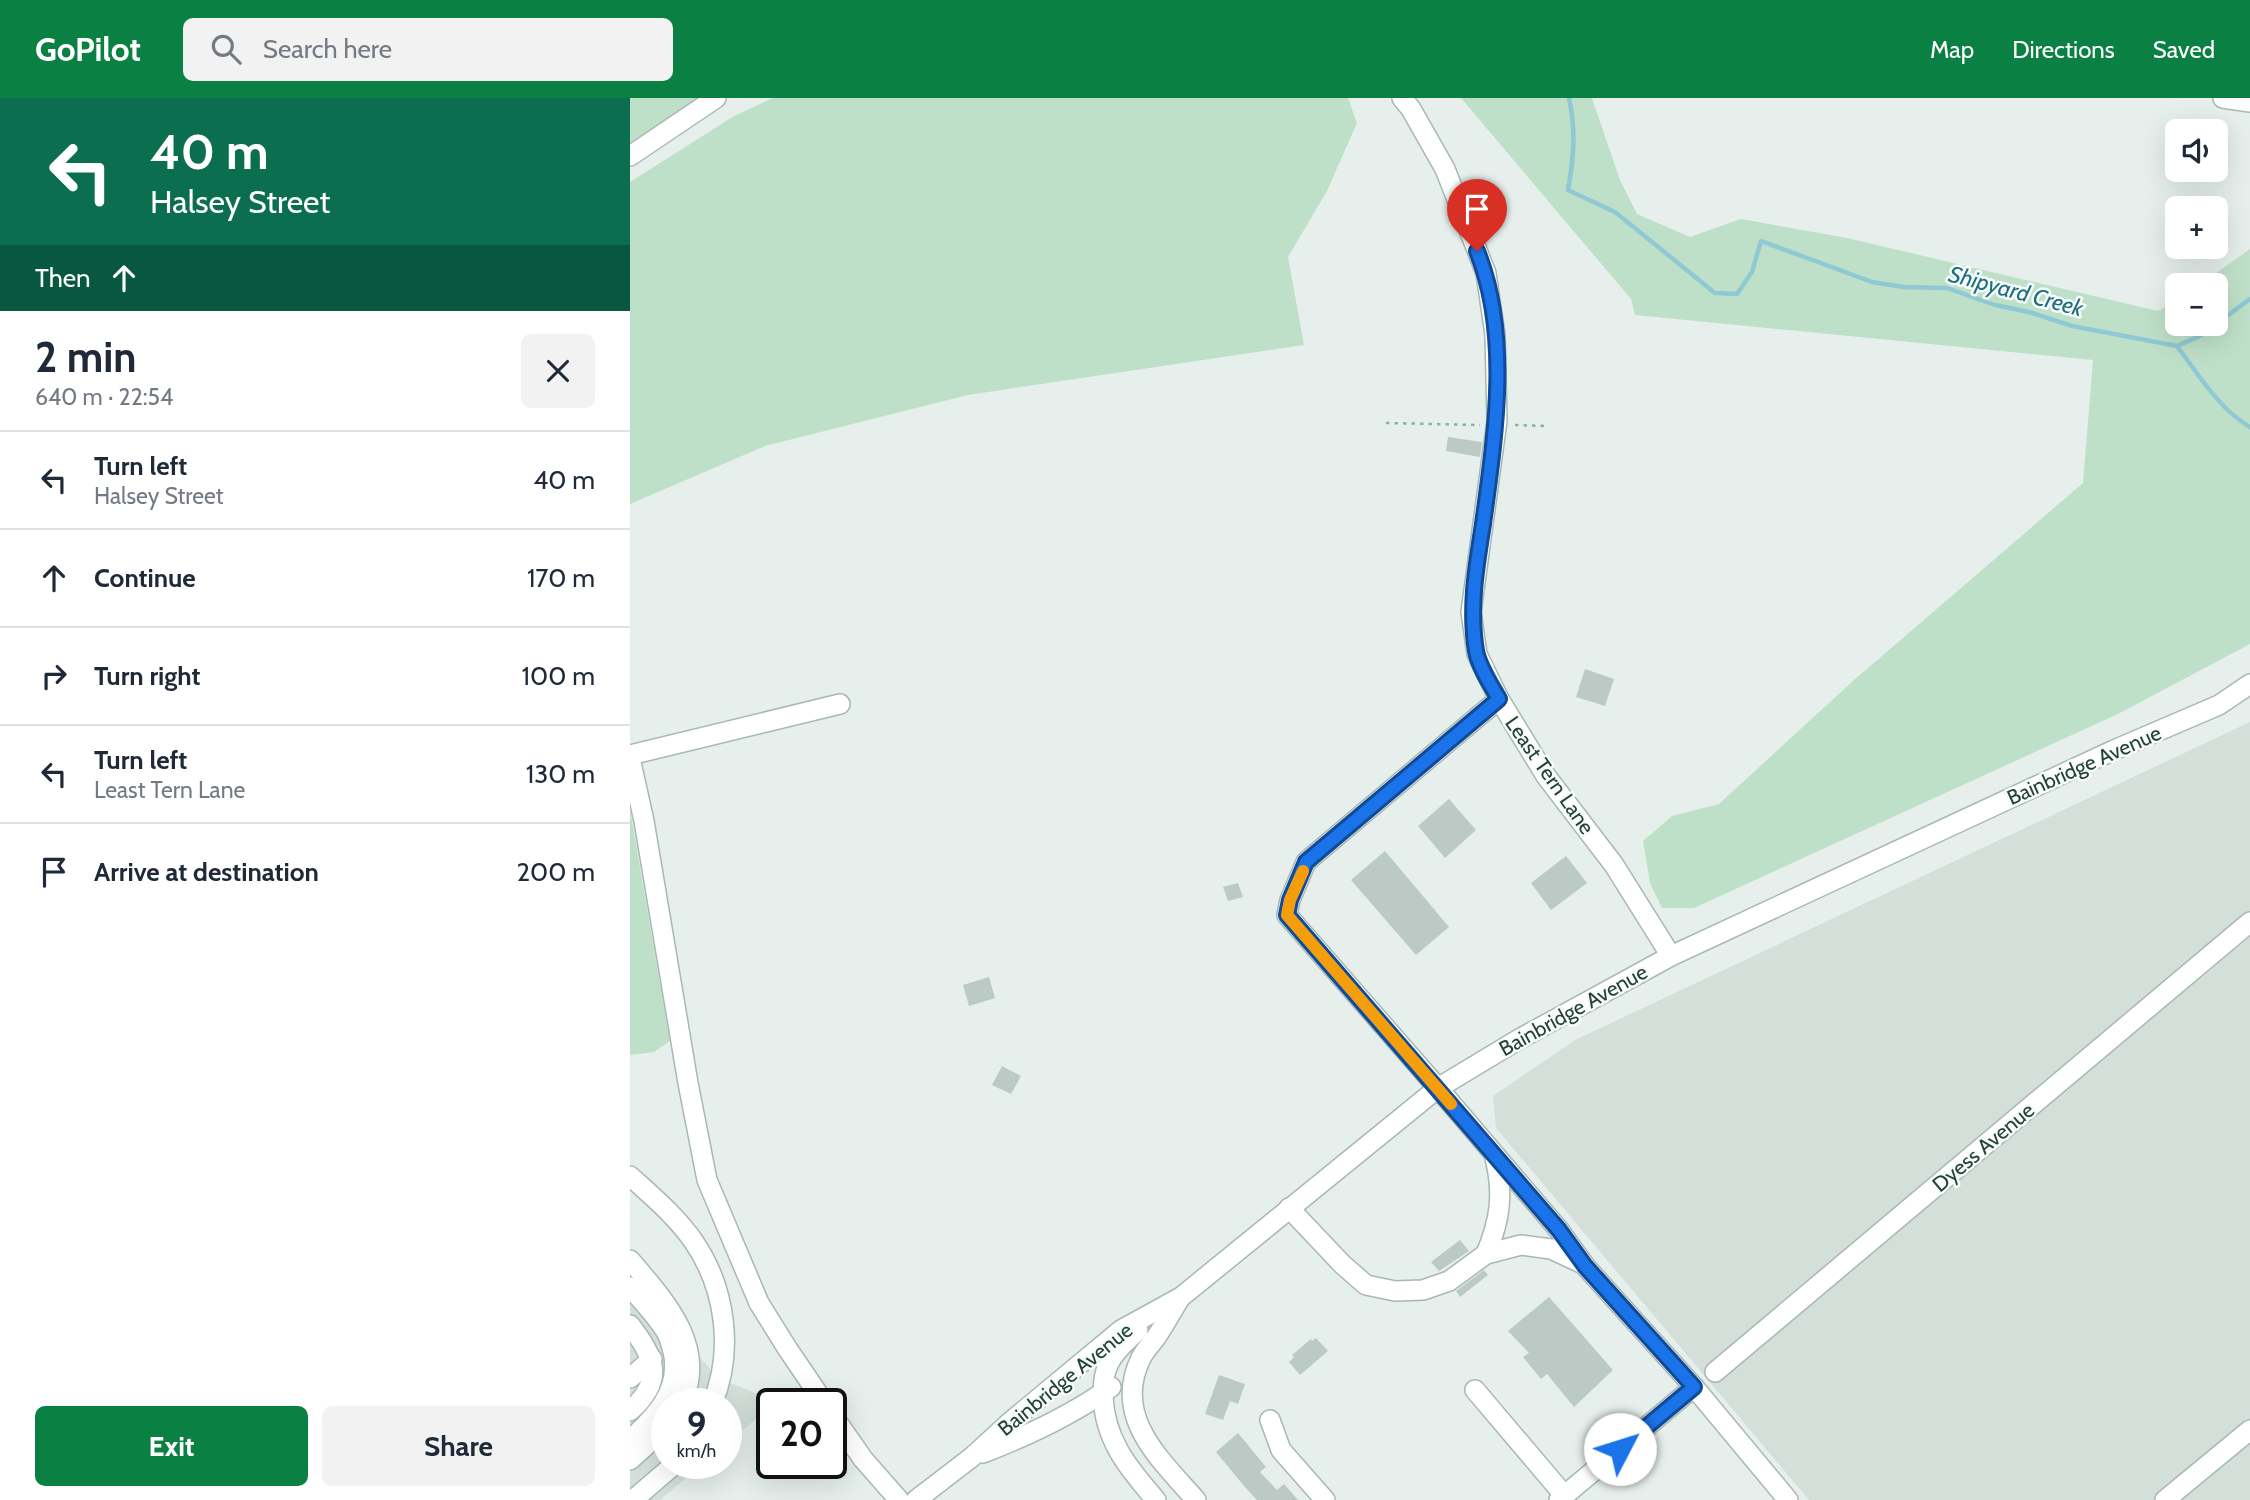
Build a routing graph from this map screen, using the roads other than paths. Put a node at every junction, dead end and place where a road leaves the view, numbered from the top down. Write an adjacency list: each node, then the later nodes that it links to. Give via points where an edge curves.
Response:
1 (716, 98): 5 (street)
2 (1402, 98): 7 (street, Least Tern Lane, via 1445,169 1486,273 1496,335 1496,425 1471,612 1476,654)
3 (2223, 98): 4 (street)
4 (2250, 102)
5 (630, 156)
6 (2250, 684): 11 (street, Bainbridge Avenue, via 2219,705)
7 (1499, 699): 11 (street, Least Tern Lane, via 1546,776 1614,865); 12 (street, via 1306,862 1287,915)
8 (841, 704): 9 (street)
9 (630, 757): 31 (street, via 707,1180 759,1303)
10 (2250, 922): 26 (street, Dyess Avenue)
11 (1671, 956): 12 (street, Bainbridge Avenue)
12 (1438, 1088): 13 (street); 15 (street, Bainbridge Avenue)
13 (1495, 1157): 16 (street, via 1501,1181 1499,1216); 18 (street)
14 (630, 1176): 30 (street, via 695,1243 718,1293 726,1341)
15 (1289, 1208): 16 (street, via 1366,1284 1395,1291 1423,1290 1448,1281); 20 (street, Bainbridge Avenue)
16 (1486, 1254): 18 (street, via 1521,1245 1551,1250)
17 (630, 1260): 23 (street, via 670,1307)
18 (1585, 1266): 28 (street)
19 (630, 1286): 22 (street)
20 (1181, 1297): 25 (street); 34 (street, via 1142,1326 1108,1363); 42 (street, Bainbridge Avenue, via 1121,1331)
21 (630, 1304): 22 (street)
22 (646, 1344): 23 (street, via 677,1337); 24 (street); 27 (street); 33 (street); 35 (street, via 647,1391); 37 (street, via 661,1351 663,1381 650,1406); 40 (street, via 676,1369 673,1387 649,1423)
23 (685, 1345): 29 (street, via 690,1373)
24 (630, 1365)
25 (1138, 1367): 34 (street, Bainbridge Avenue); 50 (street, via 1133,1381 1134,1415 1143,1437)
26 (1715, 1372)
27 (630, 1378)
28 (1694, 1387): 45 (street); 52 (street)
29 (687, 1388)
30 (717, 1388)
31 (814, 1388)
32 (1475, 1390): 45 (street)
33 (630, 1391)
34 (1103, 1392): 42 (street, Bainbridge Avenue, via 1017,1440); 49 (street, via 1116,1449)
35 (630, 1411)
36 (1270, 1420): 51 (street, via 1281,1450)
37 (630, 1427)
38 (2250, 1430): 53 (street)
39 (847, 1436): 47 (street)
40 (630, 1440)
41 (651, 1441): 43 (street)
42 (972, 1457): 48 (street, Bainbridge Avenue)
43 (630, 1460)
44 (657, 1479): 46 (street)
45 (1562, 1498)
46 (633, 1500)
47 (899, 1500)
48 (916, 1500)
49 (1156, 1500)
50 (1196, 1500)
51 (1325, 1500)
52 (1788, 1500)
53 (2165, 1500)

